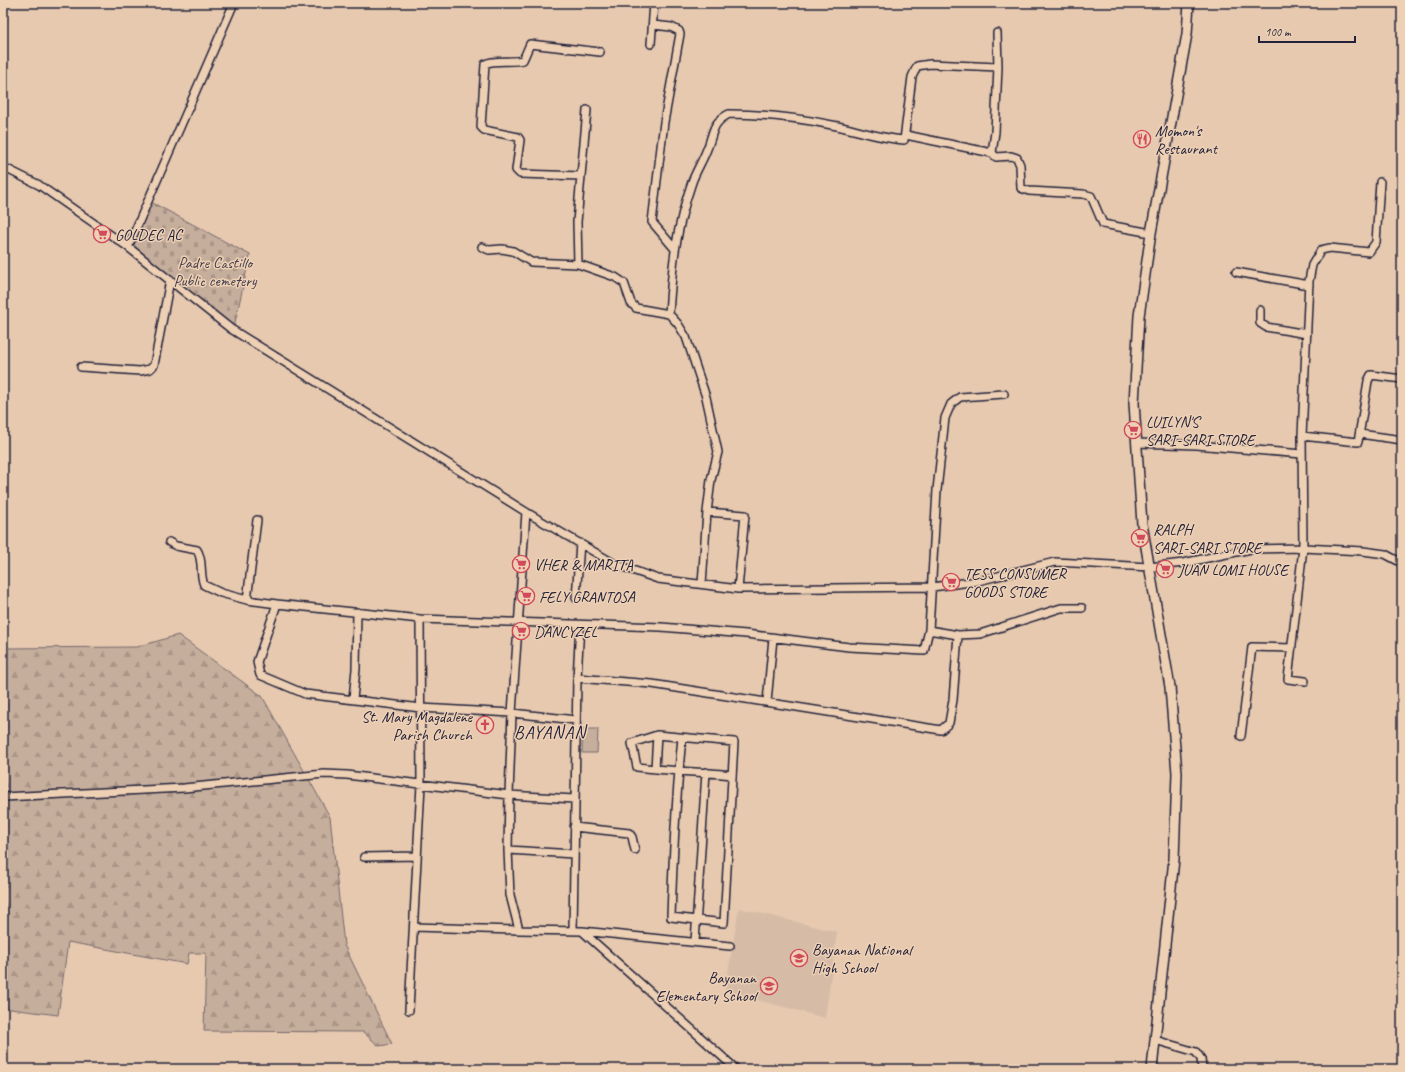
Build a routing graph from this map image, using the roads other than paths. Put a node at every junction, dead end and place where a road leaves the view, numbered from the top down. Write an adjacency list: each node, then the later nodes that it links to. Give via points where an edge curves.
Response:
1 (234, 3): 16 (street)
2 (654, 3): 4 (street)
3 (1189, 3): 15 (main road, via 1183,55)
4 (653, 24): 6 (street); 18 (street, via 671,26 679,30 680,34 664,122 652,222)
5 (997, 33): 8 (street)
6 (651, 44)
7 (600, 52): 13 (street, via 530,44 523,60 485,64 481,127 484,130 518,137 520,140 516,170 520,174)
8 (998, 67): 10 (street, via 930,64 917,66 912,77); 11 (street)
9 (587, 110): 13 (street)
10 (906, 135): 11 (street); 18 (street, via 904,140 886,138 786,117 728,114 714,127 690,186)
11 (992, 153): 15 (street, via 996,157 1017,158 1020,165 1021,188 1025,191 1091,196 1103,224)
12 (3, 167): 16 (street, via 39,185)
13 (581, 176): 19 (street, via 577,222)
14 (1380, 182): 22 (street, via 1376,242 1372,248 1369,252 1330,248 1321,250 1312,266)
15 (1151, 232): 32 (main road, via 1137,344 1134,403)
16 (128, 247): 21 (street)
17 (482, 248): 19 (street, via 513,251 531,262)
18 (674, 248): 24 (street)
19 (578, 264): 24 (street, via 624,283 631,303 636,308)
20 (1236, 272): 22 (street)
21 (170, 280): 26 (street, via 154,365 150,369 140,371); 34 (street, via 231,329)
22 (1309, 284): 25 (street)
23 (1260, 310): 25 (street, via 1260,323 1266,327)
24 (669, 314): 35 (street, via 686,337 706,397 718,452)
25 (1307, 334): 30 (street)
26 (81, 367)
27 (1402, 379): 29 (street, via 1371,375)
28 (1004, 394): 43 (street, via 960,396 951,404 945,418 937,490)
29 (1360, 434): 30 (street, via 1358,442); 31 (street)
30 (1302, 436): 33 (street)
31 (1402, 440)
32 (1136, 443): 33 (street); 41 (main road, via 1142,524)
33 (1302, 454): 39 (street)
34 (526, 512): 38 (street); 51 (street)
35 (707, 512): 42 (street); 44 (street, via 745,515)
36 (257, 520): 46 (street)
37 (169, 542): 46 (street, via 197,550 202,557 201,579 204,586)
38 (580, 543): 42 (street, via 615,564 658,579); 45 (street)
39 (1303, 548): 40 (street, via 1385,554); 41 (street, via 1251,549); 56 (street)
40 (1402, 563)
41 (1150, 567): 43 (street, via 1055,562 978,581); 89 (main road, via 1170,687 1177,773 1174,859)
42 (702, 584): 44 (street)
43 (932, 587): 44 (street); 53 (street)
44 (738, 589)
45 (576, 598)
46 (247, 600): 47 (street)
47 (277, 604): 49 (street); 59 (street, via 257,662 260,675 305,694)
48 (1082, 608): 54 (street, via 1061,608 989,632)
49 (357, 612): 50 (street); 59 (street)
50 (420, 619): 51 (street); 61 (street)
51 (519, 621): 52 (street); 62 (street)
52 (580, 625): 55 (street, via 661,627); 57 (street)
53 (929, 630): 54 (street); 55 (street, via 924,651 849,647)
54 (958, 634): 60 (street, via 953,700 949,722 941,730)
55 (773, 638): 60 (street)
56 (1292, 648): 58 (street, via 1288,679); 65 (street, via 1252,647)
57 (577, 678): 60 (street, via 652,684); 63 (street)
58 (1305, 681)
59 (353, 699): 61 (street)
60 (767, 702)
61 (421, 708): 62 (street); 71 (street)
62 (512, 712): 63 (street); 72 (street)
63 (576, 720): 74 (street)
64 (657, 735): 66 (street); 67 (street); 67 (street, via 632,743 637,767)
65 (1241, 736)
66 (682, 738): 68 (street); 70 (street, via 734,742)
67 (655, 769): 68 (street)
68 (679, 771): 69 (street); 81 (street, via 671,917)
69 (706, 772): 70 (street); 81 (street)
70 (732, 775): 81 (street, via 724,923)
71 (421, 785): 72 (street); 73 (street, via 324,774 184,788); 79 (street)
72 (509, 795): 74 (street); 76 (street)
73 (3, 797)
74 (574, 799): 75 (street)
75 (574, 827): 77 (street, via 629,833); 78 (street)
76 (508, 850): 78 (street); 83 (street, via 510,895)
77 (635, 850)
78 (574, 854): 84 (street)
79 (417, 856): 80 (street); 82 (street)
80 (364, 857)
81 (698, 920): 86 (street)
82 (414, 927): 83 (street); 88 (street)
83 (519, 930): 84 (street)
84 (573, 930): 85 (street)
85 (582, 931): 86 (street); 90 (street)
86 (695, 942): 87 (street)
87 (730, 946)
88 (409, 1010)
89 (1155, 1040): 91 (main road); 92 (street, via 1196,1052)
90 (736, 1069)
91 (1152, 1069)
92 (1202, 1069)

